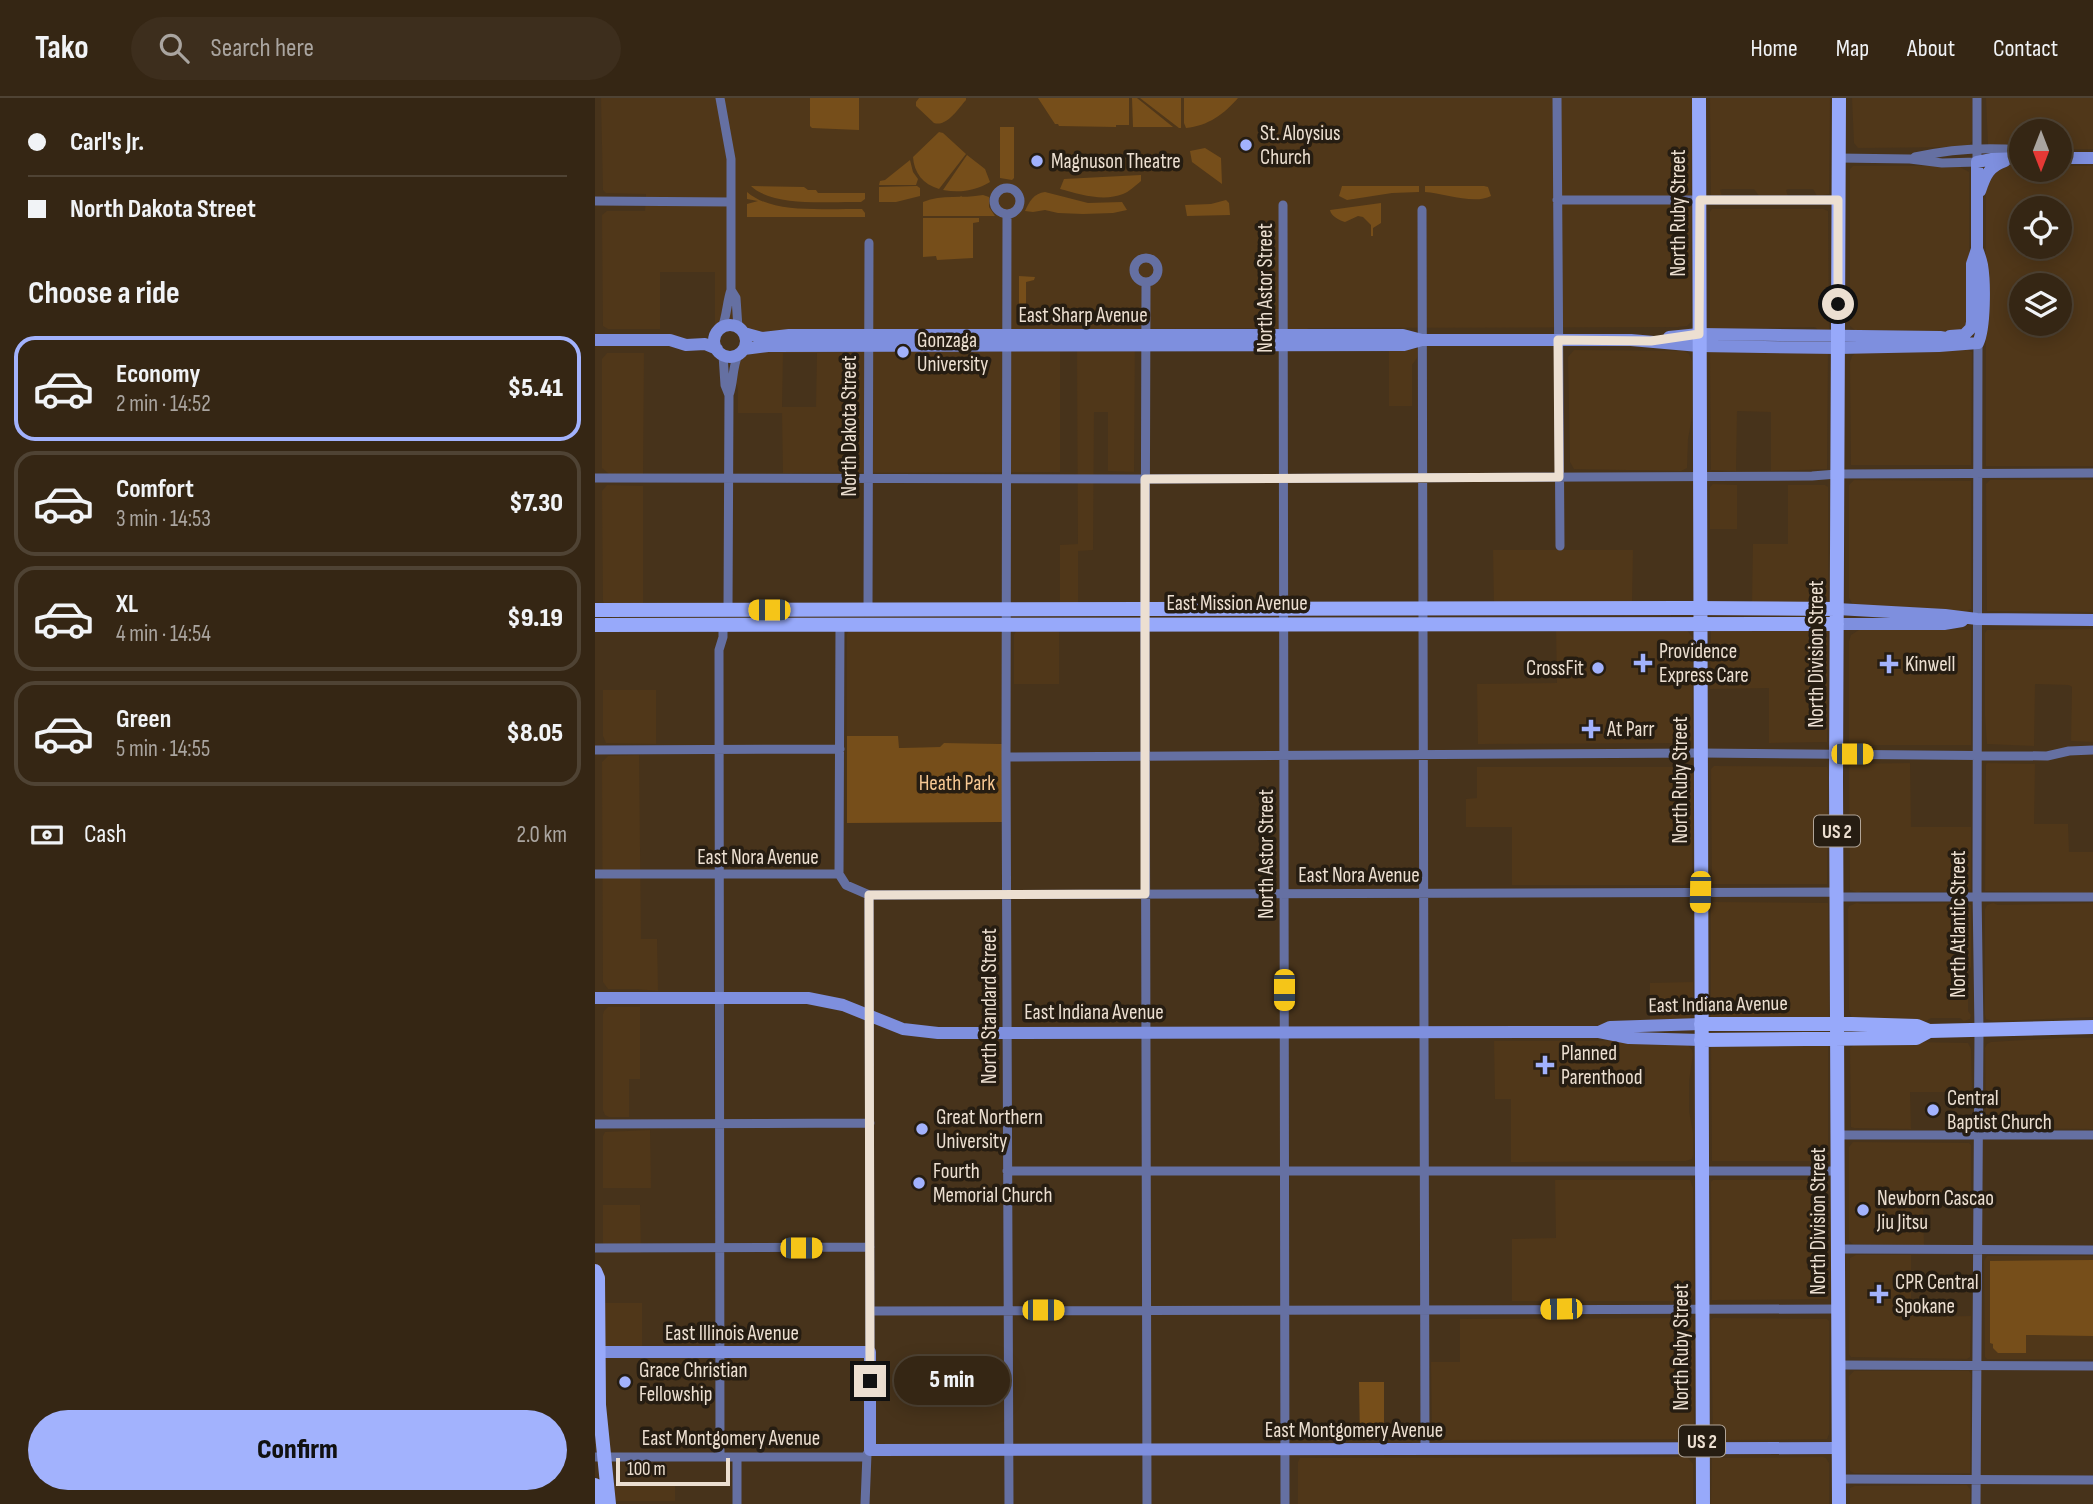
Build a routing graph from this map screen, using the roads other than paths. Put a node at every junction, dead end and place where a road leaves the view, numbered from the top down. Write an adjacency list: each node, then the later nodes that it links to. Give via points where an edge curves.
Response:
1 (720, 98): 17 (street, via 730,152)
2 (1557, 98): 12 (street)
3 (1699, 98): 13 (main road, North Ruby Street / US 2)
4 (1839, 98): 8 (main road, North Division Street / US 2)
5 (1977, 98): 6 (street, North Atlantic Street)
6 (1977, 156): 7 (street); 8 (street, via 1942,163); 16 (street, North Atlantic Street)
7 (2009, 157)
8 (1838, 158): 14 (main road, North Division Street / US 2)
9 (2072, 158): 10 (street)
10 (2093, 158)
11 (2009, 160): 16 (street, via 1991,168)
12 (1557, 200): 13 (street); 36 (street)
13 (1700, 200): 14 (street); 37 (main road, North Ruby Street / US 2)
14 (1838, 200): 38 (main road, North Division Street / US 2)
15 (595, 201): 17 (street)
16 (1977, 201): 22 (street, North Atlantic Street)
17 (731, 202): 24 (street)
18 (1283, 205): 34 (street, North Astor Street)
19 (1422, 210): 35 (street)
20 (1007, 214): 32 (street, North Standard Street)
21 (869, 243): 31 (street, North Dakota Street)
22 (1977, 249): 25 (street, North Atlantic Street, via 1972,264); 39 (street, North Atlantic Street, via 1983,286 1983,329)
23 (1146, 282): 33 (street)
24 (731, 290): 26 (street); 27 (street)
25 (1972, 304): 28 (street, via 1968,332); 39 (street, North Atlantic Street)
26 (720, 331): 27 (street, via 730,326); 30 (street); 40 (street, via 715,341)
27 (741, 331): 31 (street, East Sharp Avenue, via 762,338 789,335); 41 (street, via 746,341)
28 (1940, 337): 38 (street, East Sharp Avenue); 39 (street, East Sharp Avenue)
29 (595, 340): 30 (street)
30 (670, 340): 40 (street, via 705,344)
31 (869, 340): 32 (street, East Sharp Avenue); 41 (street, East Sharp Avenue); 49 (street, North Dakota Street)
32 (1007, 340): 33 (street, East Sharp Avenue); 52 (street, North Standard Street)
33 (1146, 340): 34 (street, East Sharp Avenue); 53 (street)
34 (1283, 340): 35 (street, East Sharp Avenue, via 1404,345); 54 (street, North Astor Street)
35 (1422, 340): 36 (street, East Sharp Avenue); 50 (street)
36 (1558, 340): 37 (street, East Sharp Avenue); 47 (street)
37 (1699, 340): 38 (street, East Sharp Avenue); 46 (main road, North Ruby Street / US 2)
38 (1837, 341): 39 (street, East Sharp Avenue); 44 (main road, North Division Street / US 2)
39 (1978, 343): 45 (street, North Atlantic Street)
40 (720, 352): 41 (street, via 730,357); 42 (street)
41 (741, 352): 42 (street, via 732,370)
42 (729, 395): 51 (street)
43 (2093, 473): 45 (street)
44 (1837, 474): 45 (street); 46 (street); 64 (main road, North Division Street / US 2)
45 (1978, 474): 65 (street, North Atlantic Street)
46 (1699, 476): 47 (street); 57 (main road, North Ruby Street / US 2)
47 (1559, 477): 50 (street); 55 (street)
48 (595, 478): 51 (street)
49 (869, 478): 51 (street); 52 (street); 60 (street, North Dakota Street)
50 (1423, 478): 54 (street); 62 (street)
51 (729, 479): 59 (street)
52 (1007, 479): 53 (street); 61 (street, North Standard Street)
53 (1145, 479): 54 (street); 63 (street)
54 (1283, 479): 56 (street, North Astor Street)
55 (1560, 546)
56 (1284, 608): 62 (main road, East Mission Avenue); 63 (main road, East Mission Avenue); 69 (street, North Astor Street)
57 (1701, 608): 62 (main road, East Mission Avenue); 64 (main road, East Mission Avenue); 68 (main road, North Ruby Street / US 2)
58 (595, 610): 59 (main road, East Mission Avenue)
59 (728, 610): 66 (main road, East Mission Avenue); 71 (main road, via 717,618 692,618)
60 (868, 610): 61 (main road, East Mission Avenue); 66 (main road, East Mission Avenue)
61 (1007, 610): 63 (main road, East Mission Avenue); 73 (street, North Standard Street)
62 (1423, 616): 68 (main road, East Mission Avenue); 69 (main road, East Mission Avenue); 82 (street)
63 (1145, 617): 69 (main road, East Mission Avenue); 73 (main road, East Mission Avenue); 83 (street)
64 (1837, 617): 65 (street, via 1944,624); 68 (main road, East Mission Avenue); 79 (main road, North Division Street / US 2)
65 (1977, 619): 67 (street); 80 (street, North Atlantic Street)
66 (848, 620): 72 (main road, East Mission Avenue); 73 (main road, East Mission Avenue); 75 (street)
67 (2093, 620)
68 (1700, 623): 78 (main road, North Ruby Street / US 2)
69 (1284, 624): 81 (street, North Astor Street)
70 (595, 625): 71 (main road, East Mission Avenue)
71 (671, 625): 72 (main road, East Mission Avenue)
72 (723, 625): 74 (street)
73 (1006, 625): 84 (street, North Standard Street)
74 (719, 749): 75 (street); 76 (street); 86 (street)
75 (840, 749): 87 (street)
76 (595, 750)
77 (2093, 750): 80 (street, via 2047,756)
78 (1701, 753): 79 (street); 82 (street); 89 (main road, North Ruby Street / US 2)
79 (1836, 754): 80 (street); 94 (main road, North Division Street / US 2)
80 (1977, 754): 95 (street, North Atlantic Street)
81 (1284, 755): 82 (street); 83 (street); 90 (street, North Astor Street)
82 (1423, 755): 88 (street)
83 (1145, 756): 84 (street); 91 (street)
84 (1006, 757): 93 (street, North Standard Street)
85 (595, 874): 86 (street, East Nora Avenue)
86 (719, 874): 87 (street, East Nora Avenue); 98 (street)
87 (839, 874): 92 (street, East Nora Avenue, via 846,885)
88 (1424, 892): 89 (street, East Nora Avenue); 90 (street, East Nora Avenue); 107 (street)
89 (1700, 892): 94 (street, East Nora Avenue); 100 (main road, North Ruby Street / US 2)
90 (1284, 893): 91 (street, East Nora Avenue); 106 (street, North Astor Street)
91 (1145, 894): 93 (street, East Nora Avenue); 105 (street)
92 (869, 895): 93 (street, East Nora Avenue); 99 (street)
93 (1007, 895): 109 (street, North Standard Street)
94 (1837, 895): 95 (street, East Nora Avenue); 101 (main road, North Division Street / US 2)
95 (1977, 897): 96 (street, East Nora Avenue); 104 (street, North Atlantic Street)
96 (2093, 897)
97 (595, 998): 98 (street, East Indiana Avenue)
98 (720, 999): 99 (street, East Indiana Avenue, via 808,998 843,1004); 113 (street)
99 (870, 1016): 109 (street, East Indiana Avenue, via 904,1030); 114 (street)
100 (1701, 1024): 101 (main road, East Indiana Avenue); 108 (street, East Indiana Avenue, via 1609,1027); 111 (main road, North Ruby Street / US 2)
101 (1839, 1024): 103 (main road, East Indiana Avenue, via 1917,1026); 110 (main road, North Division Street / US 2)
102 (2093, 1027): 104 (main road)
103 (1930, 1031): 104 (main road); 110 (main road, East Indiana Avenue, via 1916,1038)
104 (1979, 1031): 116 (street, North Atlantic Street)
105 (1146, 1032): 106 (street, East Indiana Avenue); 109 (street, East Indiana Avenue); 119 (street)
106 (1284, 1032): 107 (street, East Indiana Avenue); 120 (street, North Astor Street)
107 (1424, 1032): 108 (street, East Indiana Avenue); 121 (street)
108 (1599, 1032): 111 (street, East Indiana Avenue, via 1629,1038)
109 (1006, 1033): 118 (street, North Standard Street)
110 (1838, 1039): 111 (main road, East Indiana Avenue); 115 (main road, North Division Street / US 2)
111 (1701, 1040): 122 (main road, North Ruby Street / US 2)
112 (595, 1124): 113 (street)
113 (720, 1124): 114 (street); 126 (street)
114 (870, 1124): 124 (street)
115 (1838, 1135): 116 (street); 123 (main road, North Division Street / US 2)
116 (1978, 1135): 117 (street); 128 (street, North Atlantic Street)
117 (2093, 1135)
118 (1007, 1171): 119 (street); 133 (street, North Standard Street)
119 (1146, 1171): 120 (street); 134 (street)
120 (1285, 1171): 121 (street); 135 (street, North Astor Street)
121 (1424, 1171): 122 (street); 136 (street)
122 (1702, 1171): 123 (street); 131 (main road, North Ruby Street / US 2)
123 (1838, 1171): 127 (main road, North Division Street / US 2)
124 (870, 1247): 126 (street); 137 (street)
125 (595, 1248): 126 (street)
126 (720, 1248): 139 (street)
127 (1839, 1249): 128 (street); 132 (main road, North Division Street / US 2)
128 (1977, 1249): 129 (street); 142 (street, North Atlantic Street)
129 (2093, 1250)
130 (595, 1271): 138 (main road)
131 (1702, 1309): 132 (street); 136 (street); 144 (main road, North Ruby Street / US 2)
132 (1839, 1309): 141 (main road, North Division Street / US 2)
133 (1008, 1310): 134 (street); 137 (street); 149 (street, North Standard Street)
134 (1146, 1310): 135 (street); 146 (street)
135 (1286, 1310): 136 (street); 147 (street, North Astor Street)
136 (1425, 1310): 148 (street)
137 (870, 1311): 140 (street)
138 (597, 1352): 139 (street, East Illinois Avenue); 151 (main road)
139 (720, 1352): 140 (street, East Illinois Avenue); 152 (street)
140 (870, 1352): 150 (street)
141 (1839, 1365): 142 (street); 145 (main road, North Division Street / US 2)
142 (1977, 1365): 143 (street); 155 (street, North Atlantic Street)
143 (2093, 1366)
144 (1702, 1448): 145 (street, East Montgomery Avenue); 148 (street, East Montgomery Avenue); 165 (main road, North Ruby Street / US 2)
145 (1839, 1448): 154 (main road, North Division Street / US 2)
146 (1147, 1449): 147 (street, East Montgomery Avenue); 149 (street, East Montgomery Avenue); 163 (street)
147 (1285, 1449): 148 (street, East Montgomery Avenue); 164 (street, North Astor Street)
148 (1425, 1449)
149 (1009, 1450): 150 (street, East Montgomery Avenue); 162 (street, North Standard Street)
150 (868, 1453): 153 (street, East Montgomery Avenue); 161 (street)
151 (599, 1457): 152 (street, East Montgomery Avenue); 159 (main road)
152 (720, 1457): 153 (street, East Montgomery Avenue)
153 (737, 1457): 160 (street)
154 (1839, 1479): 155 (street); 166 (main road, North Division Street / US 2)
155 (1976, 1480): 156 (street); 167 (street, North Atlantic Street)
156 (2093, 1480)
157 (595, 1485): 158 (main road)
158 (597, 1504)
159 (609, 1504)
160 (737, 1504)
161 (865, 1504)
162 (1009, 1504)
163 (1147, 1504)
164 (1285, 1504)
165 (1703, 1504)
166 (1839, 1504)
167 (1976, 1504)

